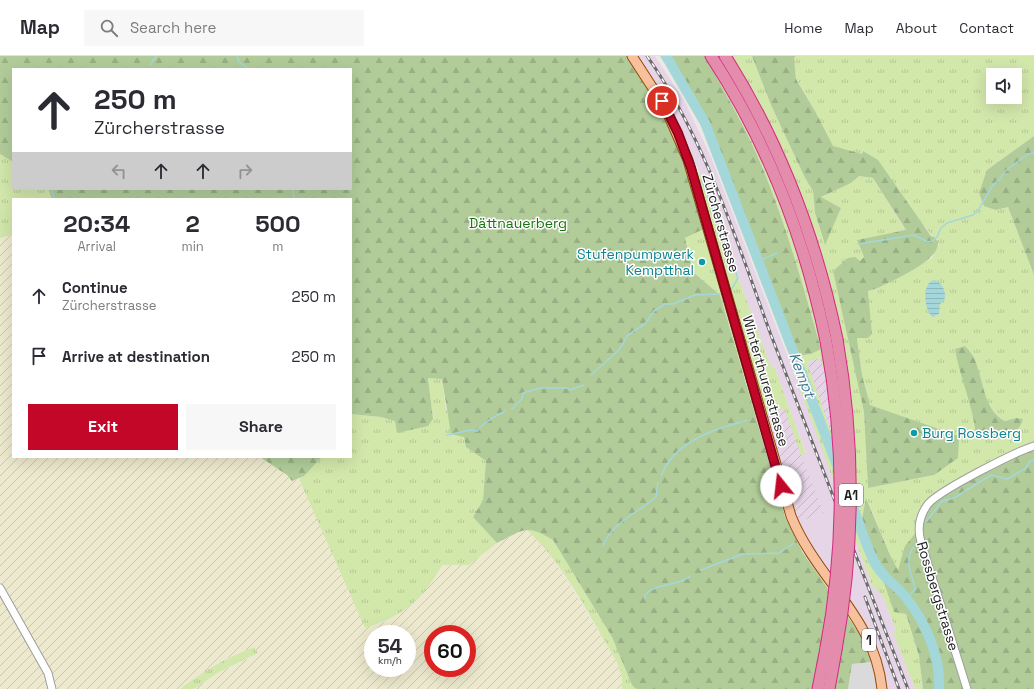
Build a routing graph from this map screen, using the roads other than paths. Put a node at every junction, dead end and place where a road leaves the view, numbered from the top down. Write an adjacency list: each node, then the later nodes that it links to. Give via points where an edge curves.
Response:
1 (632, 56): 4 (main road, Zürcherstrasse / 1, via 662,101 681,140)
2 (711, 56): 5 (highway, A1, via 750,123 783,195)
3 (725, 56): 5 (highway, A1, via 764,124 797,198 820,268)
4 (726, 293): 12 (main road, Winterthurerstrasse / 1, via 792,520 809,552 865,632 876,655)
5 (832, 340): 8 (highway, A1, bridge, via 841,485)
6 (1034, 446): 13 (street, Rossbergstrasse, via 1008,456 936,497 927,506 920,520 918,530 921,542)
7 (0, 588): 9 (street, via 48,673)
8 (831, 649): 10 (highway, A1); 11 (highway, A1)
9 (52, 689)
10 (818, 689)
11 (829, 689)
12 (882, 689)
13 (967, 689)

